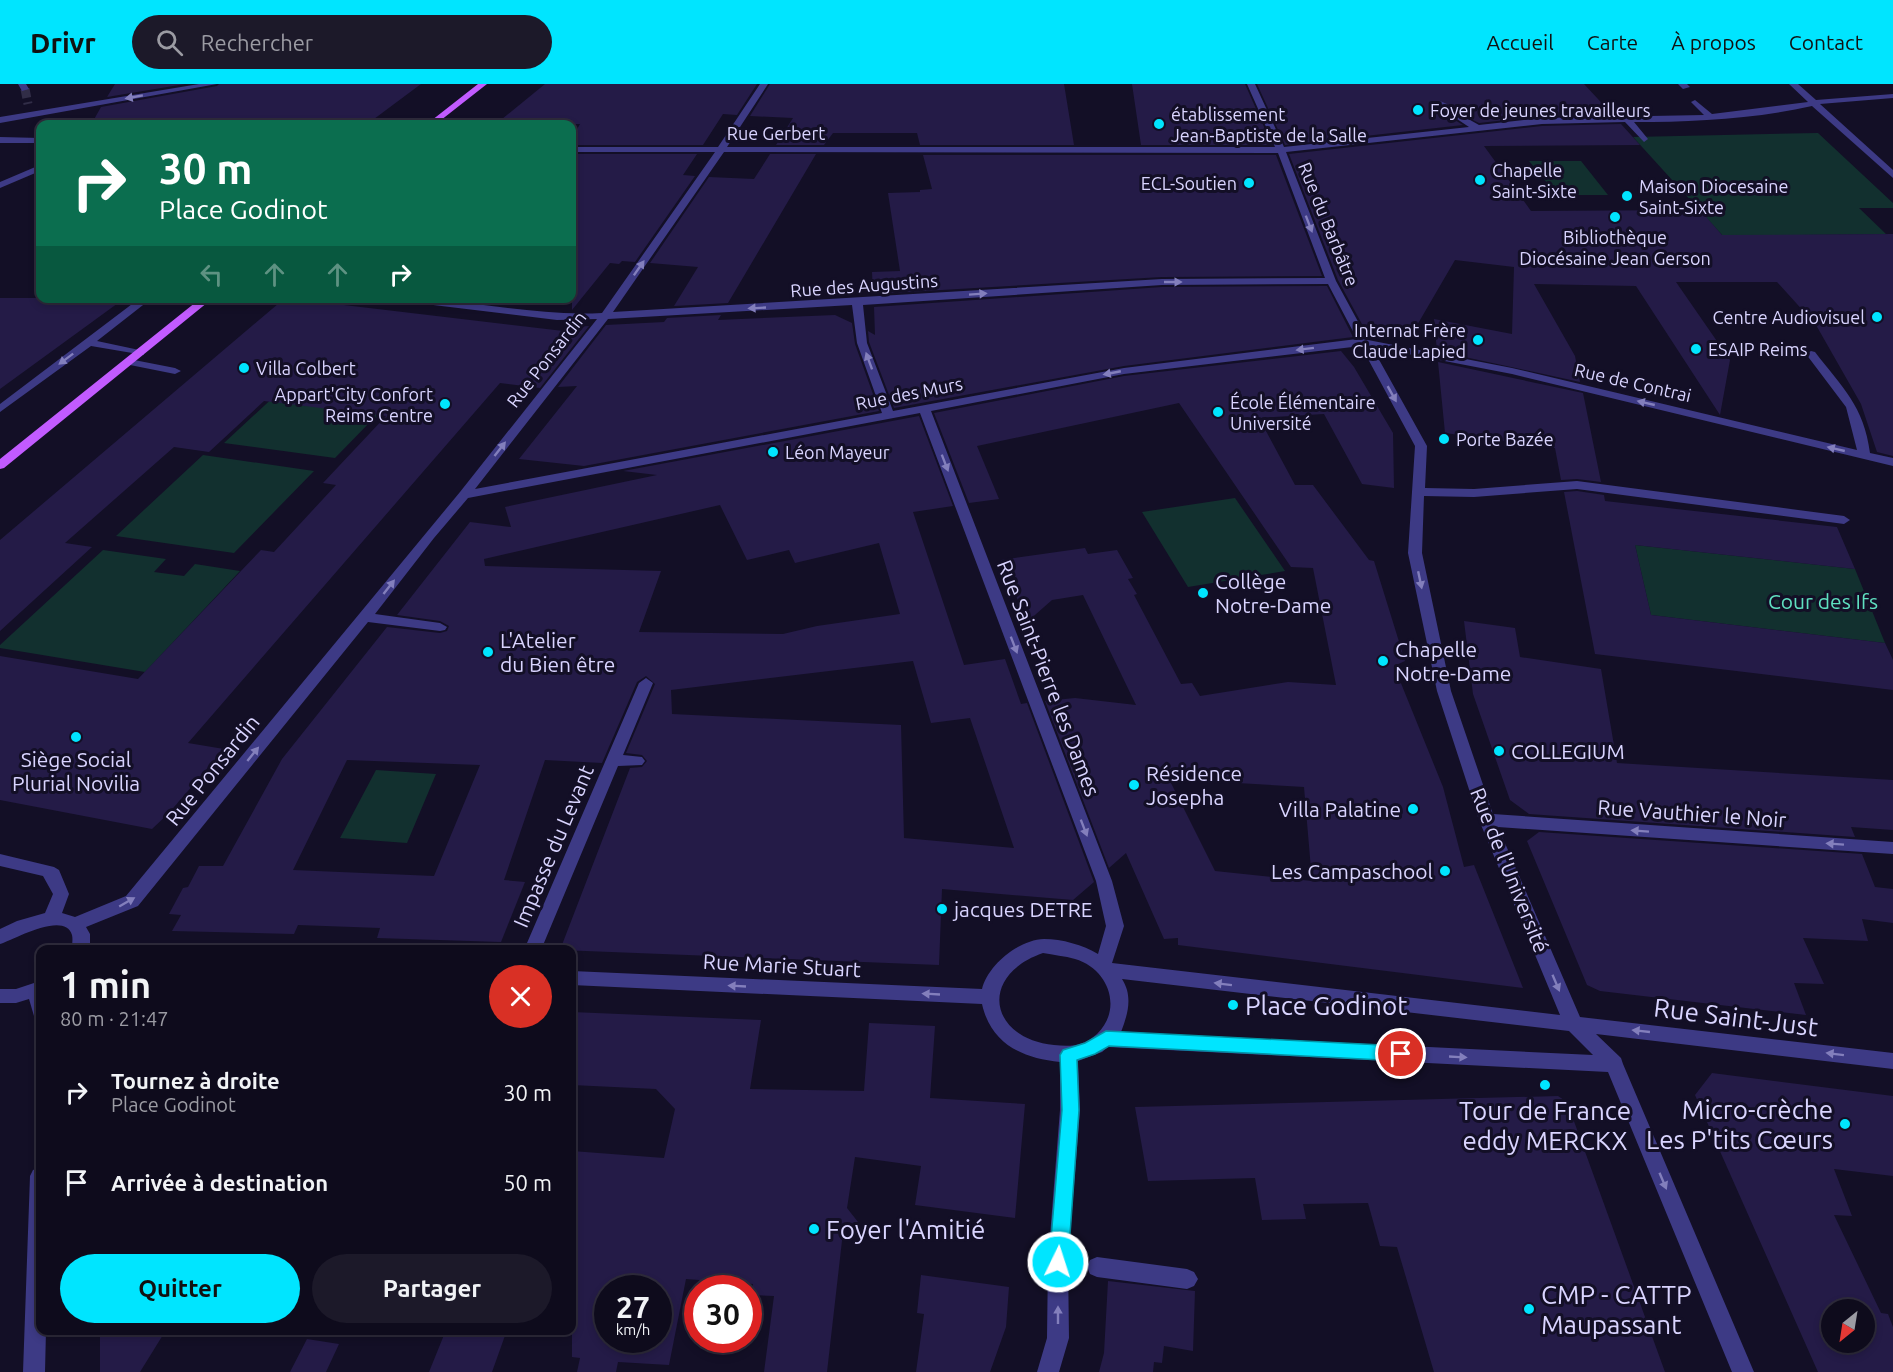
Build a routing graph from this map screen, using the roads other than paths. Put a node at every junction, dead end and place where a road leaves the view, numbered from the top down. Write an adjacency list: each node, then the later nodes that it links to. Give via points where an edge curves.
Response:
1 (213, 84): 11 (street, one-way to 11)
2 (483, 84): 14 (main road)
3 (764, 84): 21 (street, Rue Ponsardin)
4 (1251, 84): 23 (street, Rue du Barbâtre)
5 (1793, 84): 8 (street)
6 (1893, 96): 8 (street, Rue Gerbert)
7 (1695, 102): 12 (street)
8 (1814, 102): 12 (street, Rue Gerbert); 26 (street)
9 (28, 105): 11 (street)
10 (1454, 113): 16 (street)
11 (35, 114): 13 (street)
12 (1710, 117): 15 (street, Rue Gerbert)
13 (0, 120)
14 (436, 120)
15 (1627, 120): 16 (street, Rue Gerbert); 17 (street)
16 (1476, 127): 23 (street, Rue Gerbert)
17 (1644, 139)
18 (0, 140): 19 (street)
19 (36, 141)
20 (576, 149): 21 (street, Rue Gerbert)
21 (722, 150): 22 (street, Rue Gerbert); 33 (street, Rue Ponsardin, one-way to 21)
22 (980, 150): 23 (street, Rue Gerbert); 24 (street)
23 (1281, 150): 28 (street, Rue du Barbâtre, one-way to 28)
24 (983, 163)
25 (36, 170): 27 (street)
26 (1893, 175)
27 (0, 185)
28 (1331, 281): 29 (street, Rue des Augustins, one-way to 28, via 1162,282); 35 (street, Rue du Barbâtre)
29 (857, 302): 33 (street, Rue des Augustins, one-way to 33); 42 (street, one-way to 29, via 862,343)
30 (141, 303): 34 (street)
31 (202, 303): 36 (main road)
32 (441, 303): 33 (street, Rue des Augustins, via 557,317)
33 (605, 316): 47 (street, Rue Ponsardin, one-way to 33)
34 (90, 342): 36 (street); 41 (street, one-way to 41)
35 (1363, 342): 40 (street, Rue des Murs, one-way to 40, via 1124,371); 43 (street, Rue de Contrai, one-way to 35, via 1512,371); 46 (street, Rue de l'Université, one-way to 46, via 1421,446)
36 (140, 353): 38 (main road)
37 (1811, 354): 43 (street, via 1852,407)
38 (129, 362): 39 (street); 45 (main road)
39 (175, 371)
40 (924, 408): 42 (street, Rue des Murs); 62 (street, Rue Saint-Pierre les Dames, one-way to 62, via 1104,881 1115,926)
41 (0, 409)
42 (889, 416): 47 (street, Rue des Murs)
43 (1864, 455): 44 (street, Rue de Contrai)
44 (1893, 462)
45 (0, 465)
46 (1418, 492): 48 (street, via 1474,493 1577,485); 54 (street, Rue de l'Université, one-way to 54, via 1414,553 1444,691)
47 (464, 495): 49 (street, Rue Ponsardin, one-way to 47)
48 (1844, 520)
49 (365, 617): 50 (street); 58 (street, Rue Ponsardin, one-way to 49, via 132,901)
50 (440, 627)
51 (646, 683): 52 (street, Impasse du Levant)
52 (613, 760): 53 (street, Impasse du Levant); 61 (street, Impasse du Levant)
53 (637, 761)
54 (1487, 820): 55 (street, Rue Vauthier le Noir, one-way to 54); 67 (street, Rue de l'Université, one-way to 67)
55 (1893, 848)
56 (0, 860): 57 (street, via 53,875 61,894)
57 (51, 919): 58 (street); 59 (street, via 26,923)
58 (74, 925): 60 (street, via 82,937)
59 (0, 937)
60 (81, 945)
61 (534, 945)
62 (1106, 967): 66 (street, via 1085,953 1043,946 1022,952 1005,963 994,979); 67 (street, one-way to 62); 68 (street, via 1119,986 1122,1005 1118,1023)
63 (576, 978): 66 (street, Rue Marie Stuart, one-way to 63)
64 (36, 990): 65 (street)
65 (0, 996)
66 (990, 997): 69 (street, via 992,1013 1013,1041 1049,1055)
67 (1573, 1023): 70 (street, Rue Saint-Just, one-way to 67); 71 (street, Rue de l'Université)
68 (1106, 1039): 69 (street); 71 (street, one-way to 71)
69 (1069, 1055): 76 (street, one-way to 69, via 1058,1338 1058,1262 1070,1110)
70 (1893, 1060)
71 (1614, 1064): 77 (street, Rue de l'Université, one-way to 77)
72 (1096, 1267): 73 (street)
73 (1187, 1278)
74 (36, 1307): 75 (street)
75 (34, 1372)
76 (1048, 1372)
77 (1743, 1372)

